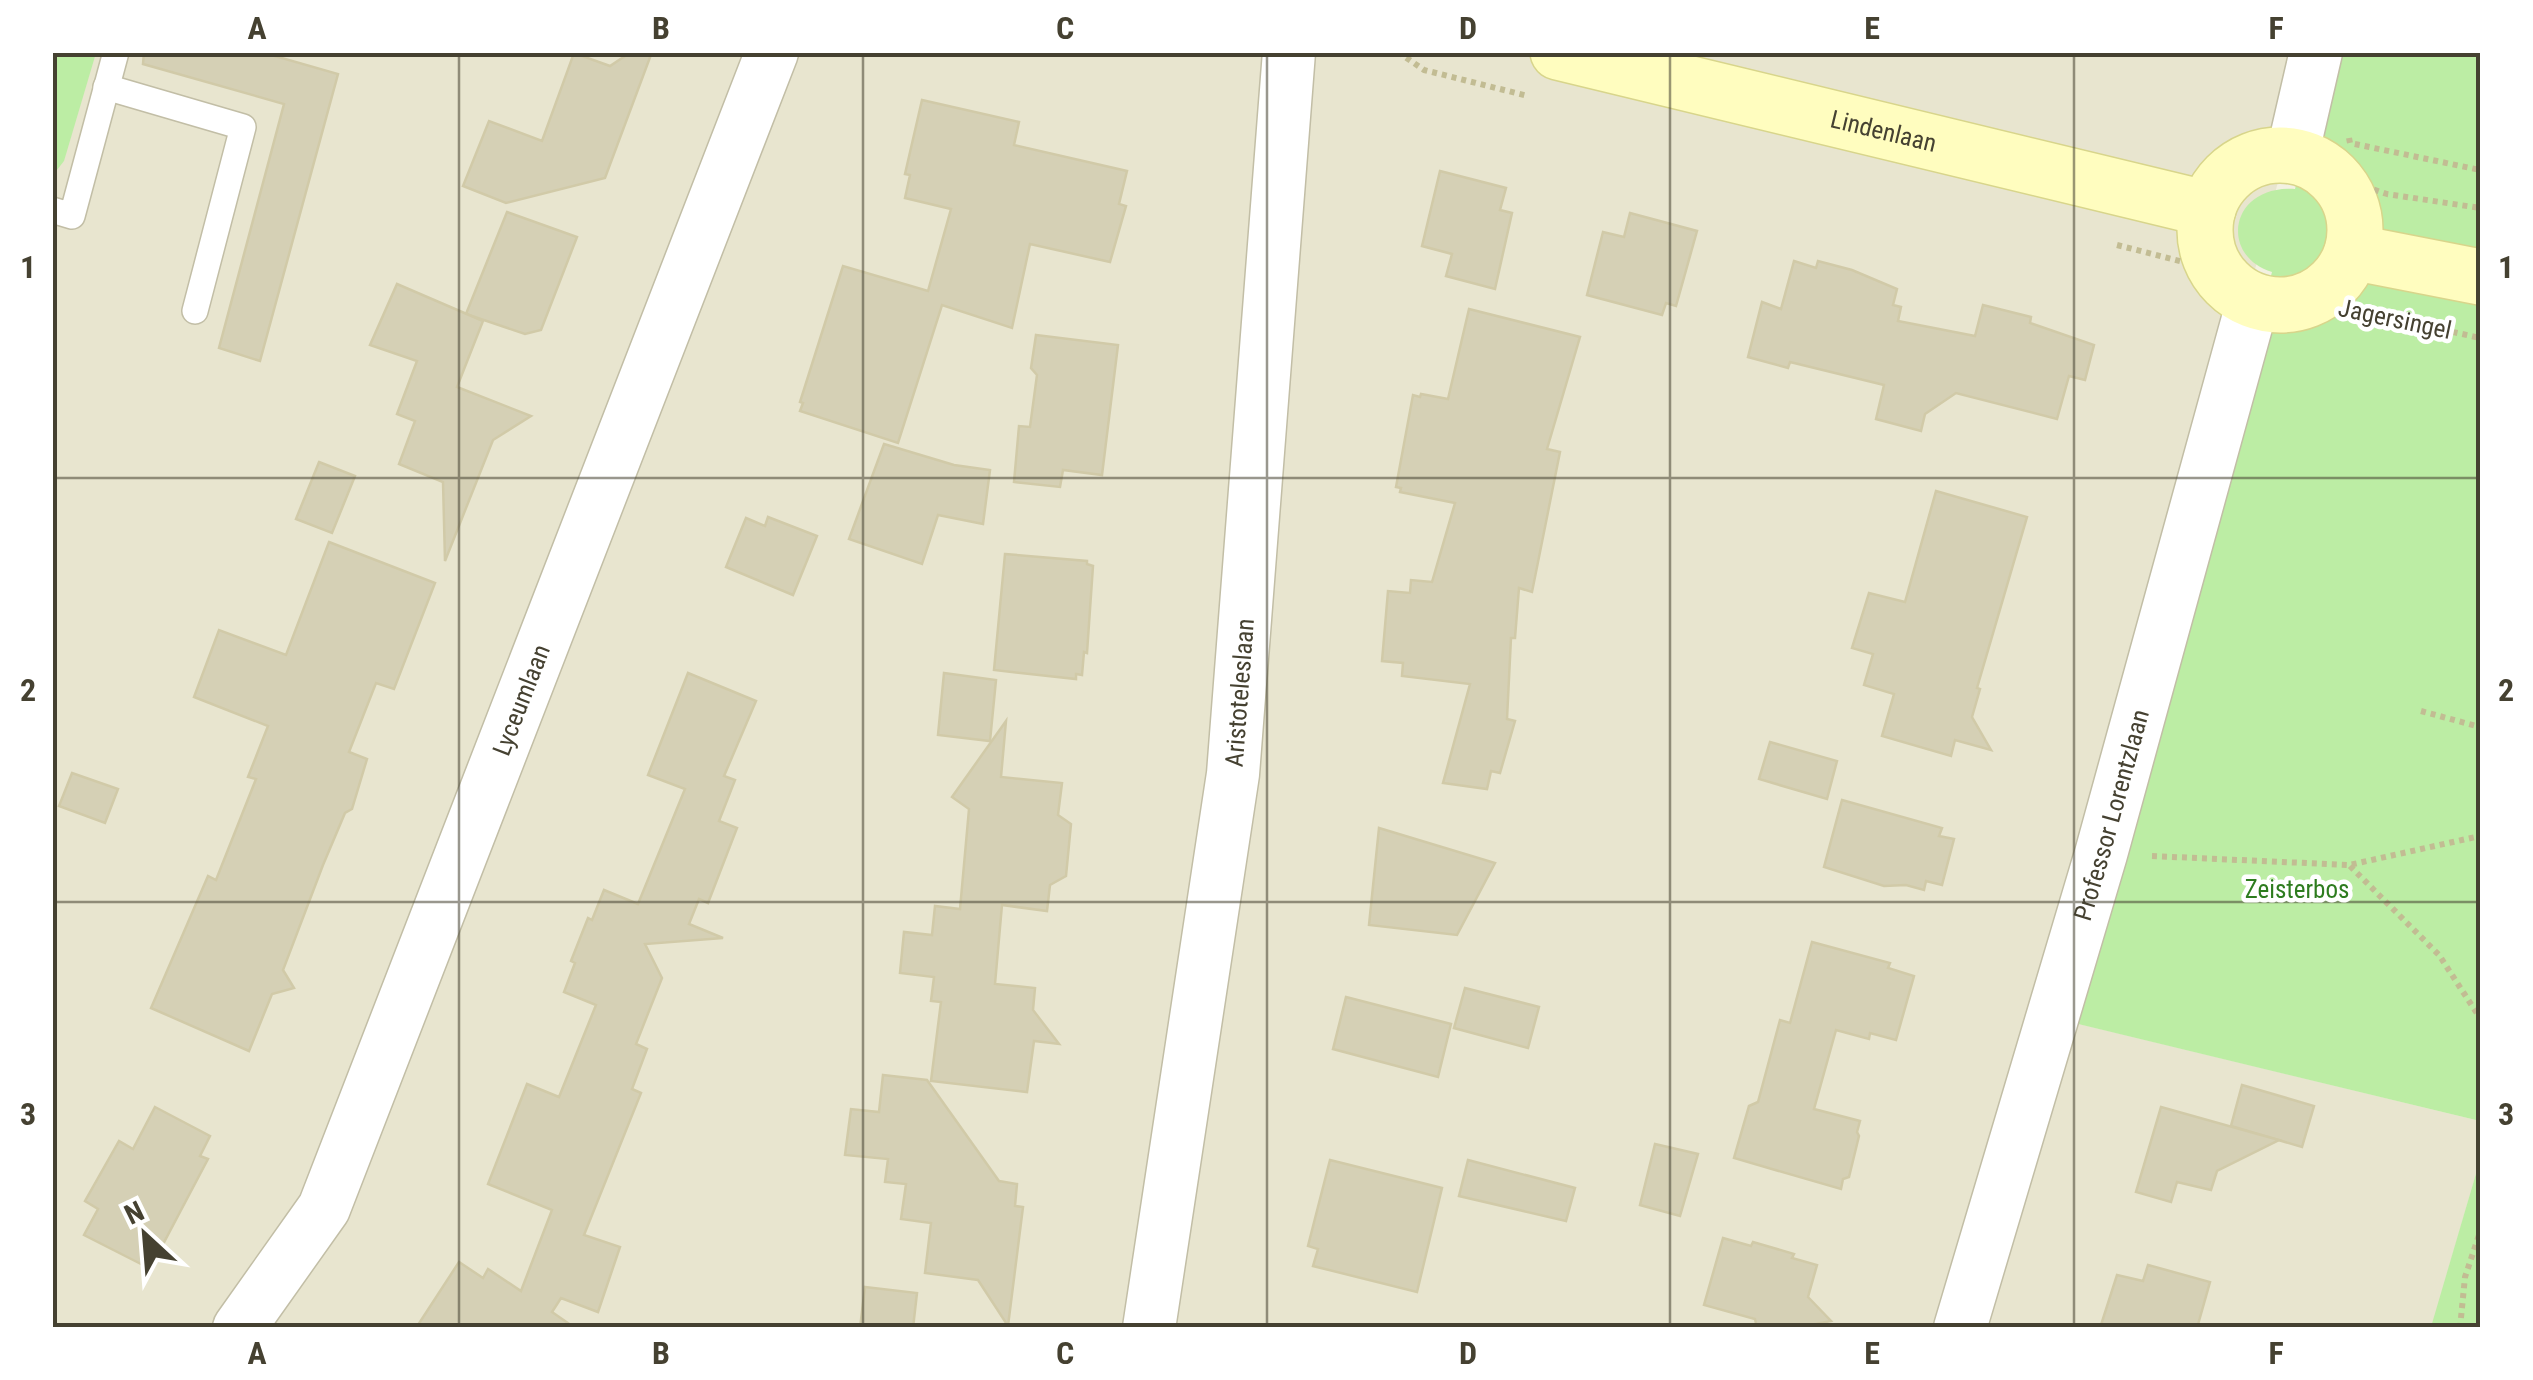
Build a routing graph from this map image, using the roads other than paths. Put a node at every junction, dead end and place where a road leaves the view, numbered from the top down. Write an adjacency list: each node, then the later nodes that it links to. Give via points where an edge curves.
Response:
1 (116, 52): 6 (lane)
2 (772, 52): 14 (street, Lyceumlaan, via 324,1208)
3 (1289, 52): 15 (street, Aristoteleslaan, via 1233,774)
4 (1558, 52): 8 (street, Lindenlaan)
5 (2316, 52): 7 (street)
6 (106, 87): 9 (lane, via 72,216); 13 (lane, via 243,127)
7 (2310, 148): 8 (street, via 2237,168); 10 (street, via 2347,194 2356,223)
8 (2208, 209): 12 (street, via 2206,240 2215,270)
9 (52, 210)
10 (2352, 252): 11 (street); 12 (street, via 2342,273 2310,300 2271,306)
11 (2480, 278)
12 (2252, 301): 16 (street, Professor Lorentzlaan, via 2101,854)
13 (196, 311)
14 (239, 1328)
15 (1150, 1328)
16 (1960, 1328)

